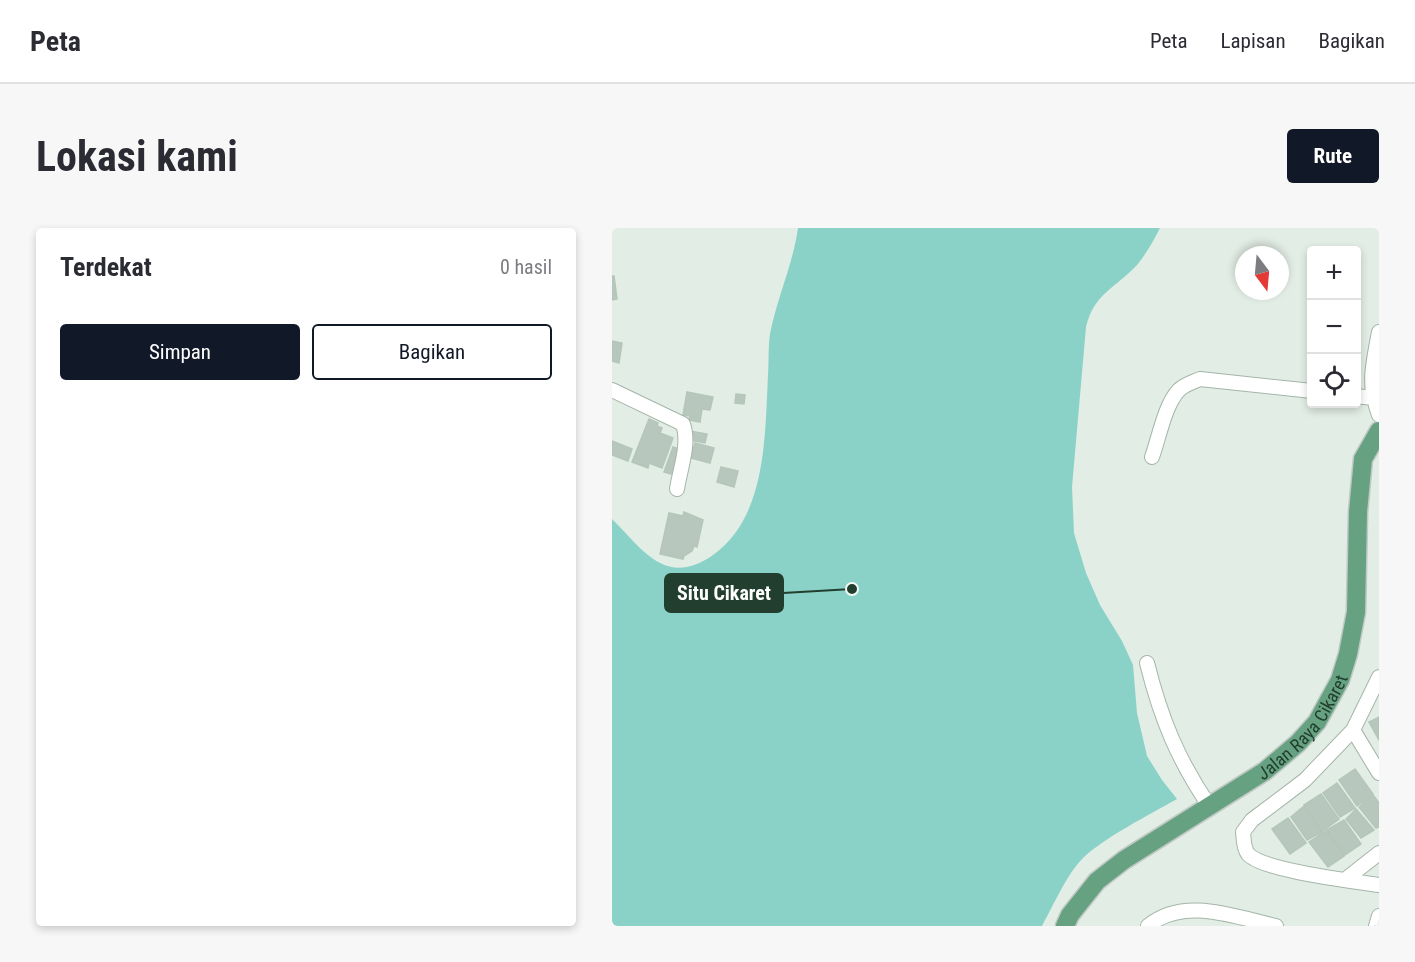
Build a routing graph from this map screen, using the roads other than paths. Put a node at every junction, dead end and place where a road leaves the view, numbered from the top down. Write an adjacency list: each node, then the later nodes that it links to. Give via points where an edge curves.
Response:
1 (1379, 332): 5 (street, via 1371,377)
2 (612, 390): 9 (street, via 683,424 684,448)
3 (1307, 391): 8 (street, via 1200,379 1188,383 1168,408)
4 (1361, 397): 5 (street)
5 (1373, 398): 6 (street)
6 (1379, 415)
7 (1379, 431): 14 (main road, Jalan Raya Cikaret, via 1363,459 1356,612 1340,680 1317,722 1298,743 1265,771)
8 (1152, 457)
9 (677, 489)
10 (1147, 663): 14 (street, via 1166,729)
11 (1379, 677): 12 (street)
12 (1353, 730): 13 (street); 16 (street, via 1305,780 1252,820 1244,832 1244,847 1250,856 1310,875)
13 (1379, 773)
14 (1210, 807): 19 (main road, Jalan Raya Cikaret, via 1097,881)
15 (1379, 853): 16 (street)
16 (1346, 879): 17 (street)
17 (1379, 885)
18 (1379, 916): 22 (street)
19 (1065, 926)
20 (1148, 926): 21 (street, via 1175,911 1192,910)
21 (1276, 926)
22 (1376, 926)

